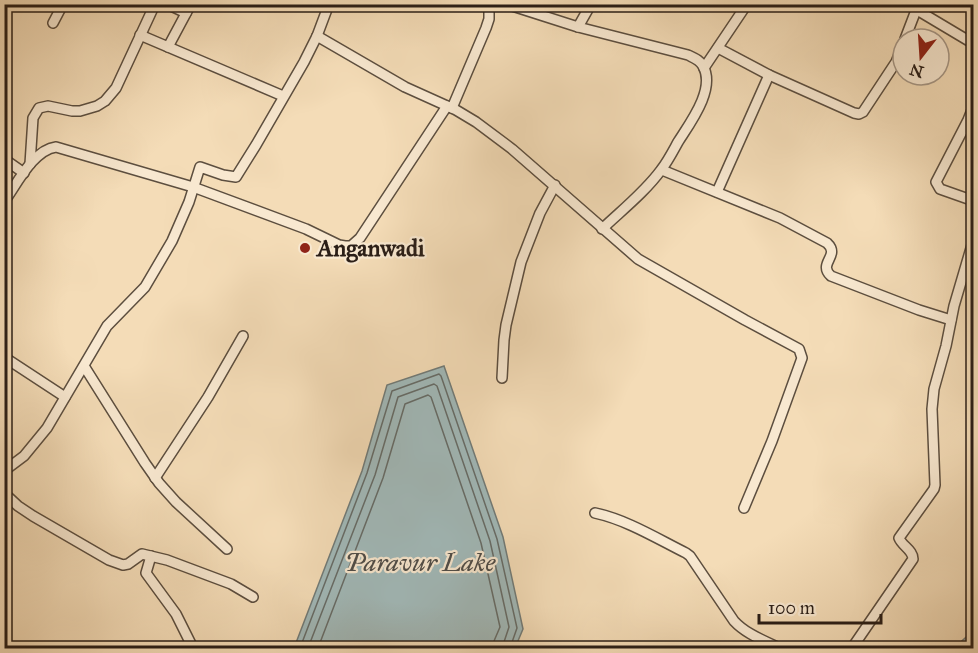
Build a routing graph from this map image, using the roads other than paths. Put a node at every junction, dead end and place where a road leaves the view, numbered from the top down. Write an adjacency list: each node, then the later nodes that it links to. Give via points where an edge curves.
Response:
1 (63, 4): 11 (street)
2 (155, 4): 14 (street)
3 (167, 4): 10 (street)
4 (329, 4): 15 (street)
5 (489, 4): 24 (street, via 486,28)
6 (506, 4): 12 (street)
7 (591, 4): 12 (street)
8 (747, 4): 18 (street)
9 (918, 7): 13 (street); 16 (street)
10 (188, 9): 17 (street)
11 (53, 23)
12 (578, 27): 19 (street, via 688,55)
13 (910, 27)
14 (140, 35): 17 (street); 26 (street, via 116,88 105,101 80,111 39,108 33,118)
15 (317, 36): 22 (street); 24 (street, via 405,87)
16 (974, 44)
17 (168, 47): 22 (street)
18 (718, 48): 19 (street); 21 (street)
19 (704, 68): 27 (street, via 706,81 700,106)
20 (891, 70): 21 (street, via 859,114)
21 (769, 75): 31 (street)
22 (283, 96): 30 (street, via 236,177 200,167)
23 (974, 105): 32 (street, via 936,182 940,189)
24 (450, 107): 29 (street, via 476,122); 30 (street, via 351,246 339,245)
25 (4, 159): 28 (street)
26 (30, 164): 28 (street); 30 (street, via 41,153 56,147)
27 (662, 170): 31 (street); 34 (street)
28 (24, 173): 33 (street)
29 (555, 185): 34 (street); 40 (street, via 521,262 509,308)
30 (193, 188): 39 (street, via 172,242 145,287 107,326)
31 (717, 192): 36 (street, via 827,243 832,252 826,270 831,276)
32 (974, 201)
33 (4, 202)
34 (602, 229): 45 (street, via 638,259 801,352 772,441)
35 (974, 238): 36 (street)
36 (951, 320): 52 (street, via 932,409 935,485 899,538 913,559)
37 (243, 336): 43 (street)
38 (4, 357): 41 (street)
39 (84, 366): 41 (street); 43 (street)
40 (502, 378)
41 (65, 397): 42 (street, via 24,456)
42 (4, 471)
43 (155, 477): 47 (street)
44 (4, 493): 48 (street, via 33,516 109,560 123,565 142,554)
45 (744, 508)
46 (595, 513): 51 (street, via 620,520 686,553 734,621 744,631)
47 (227, 549)
48 (151, 556): 49 (street, via 231,584); 50 (street, via 146,573 176,614)
49 (253, 597)
50 (193, 648)
51 (779, 648)
52 (852, 648)

